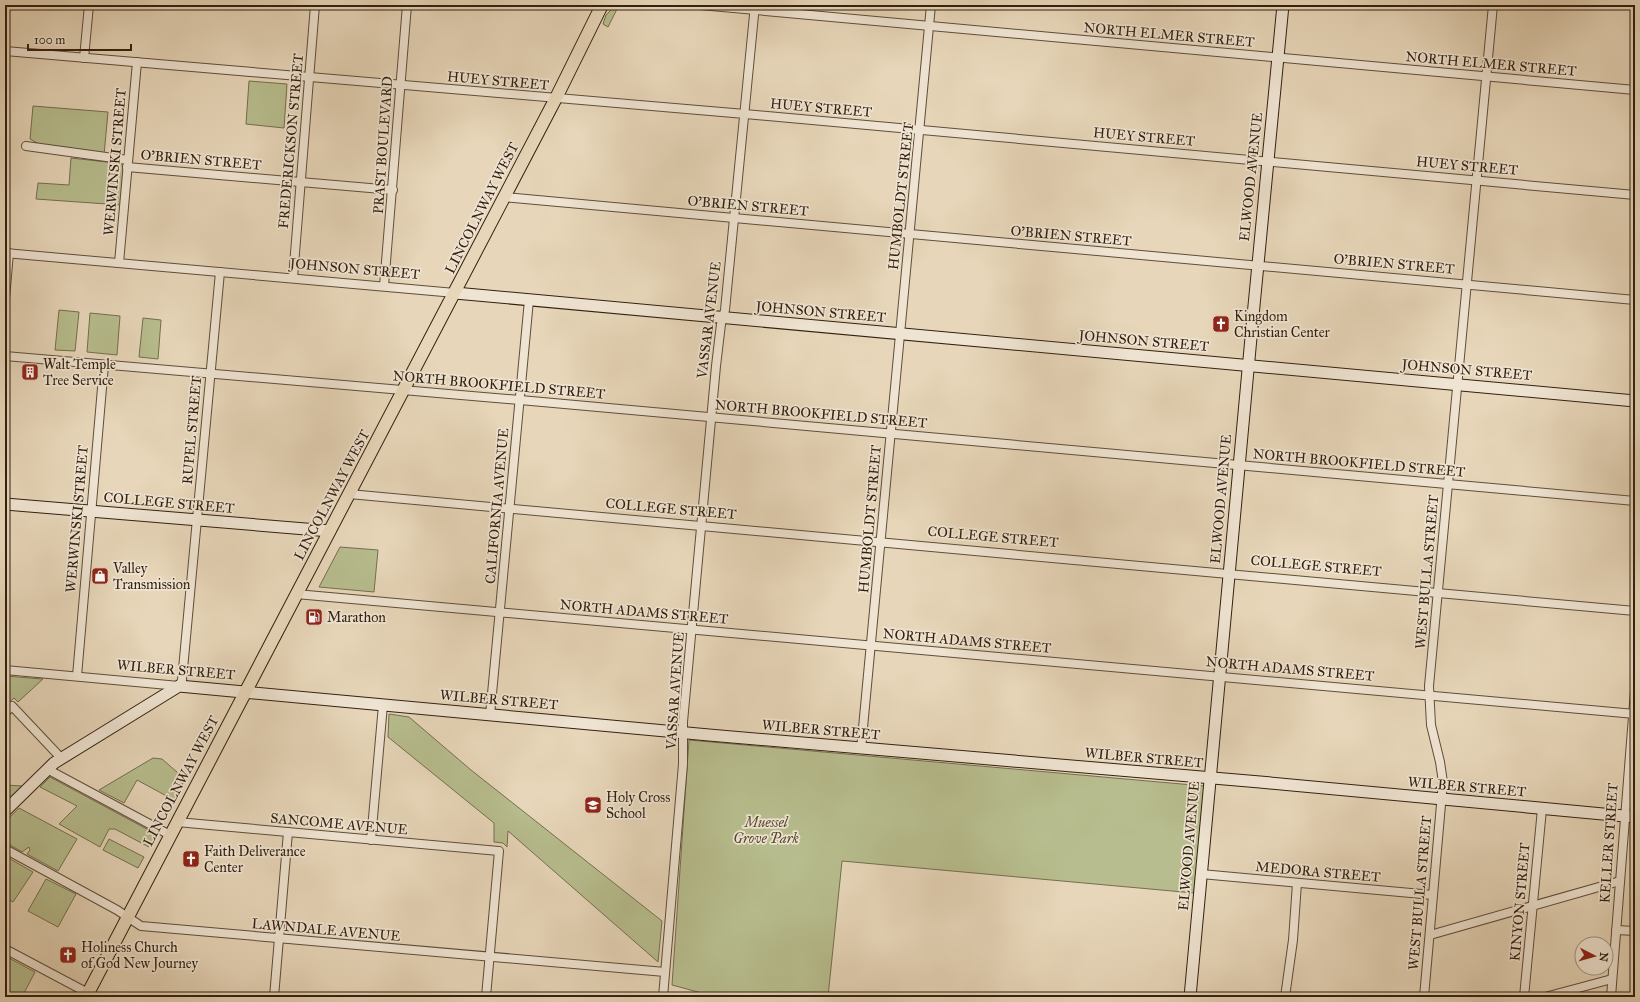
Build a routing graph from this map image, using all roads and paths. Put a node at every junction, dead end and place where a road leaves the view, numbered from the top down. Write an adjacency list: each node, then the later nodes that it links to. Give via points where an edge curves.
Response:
1 (89, 5): 12 (street)
2 (315, 5): 15 (street, FREDERICKSON STREET)
3 (407, 5): 17 (street, PRAST BOULEVARD)
4 (602, 5): 19 (main road, LINCOLNWAY WEST)
5 (700, 5): 9 (street, NORTH ELMER STREET)
6 (931, 5): 10 (street, HUMBOLDT STREET)
7 (1283, 5): 13 (street, ELWOOD AVENUE)
8 (1493, 5): 16 (street, WEST BULLA STREET)
9 (754, 8): 10 (street, NORTH ELMER STREET); 20 (street, VASSAR AVENUE)
10 (929, 26): 13 (street, NORTH ELMER STREET); 21 (street, HUMBOLDT STREET)
11 (5, 51): 12 (street, HUEY STREET)
12 (84, 58): 14 (street, HUEY STREET)
13 (1277, 58): 16 (street, NORTH ELMER STREET); 23 (street, ELWOOD AVENUE)
14 (137, 62): 15 (street, HUEY STREET); 24 (street, WERWINSKI STREET)
15 (310, 77): 17 (street, HUEY STREET); 26 (street, FREDERICKSON STREET)
16 (1487, 77): 18 (street, NORTH ELMER STREET); 25 (street, WEST BULLA STREET)
17 (400, 86): 19 (street, HUEY STREET); 27 (street, PRAST BOULEVARD)
18 (1635, 90)
19 (556, 98): 20 (street, HUEY STREET); 29 (main road, LINCOLNWAY WEST)
20 (745, 114): 21 (street, HUEY STREET); 30 (street, VASSAR AVENUE)
21 (921, 130): 23 (street, HUEY STREET); 31 (street, HUMBOLDT STREET)
22 (26, 146): 24 (street, O'BRIEN STREET)
23 (1268, 162): 25 (street, HUEY STREET); 34 (street, ELWOOD AVENUE)
24 (128, 163): 26 (street, O'BRIEN STREET); 33 (street, WERWINSKI STREET)
25 (1477, 180): 28 (street, HUEY STREET); 37 (street, WEST BULLA STREET)
26 (301, 182): 27 (street, O'BRIEN STREET); 36 (street, FREDERICKSON STREET)
27 (393, 190): 38 (street, PRAST BOULEVARD)
28 (1635, 195)
29 (504, 197): 30 (street, O'BRIEN STREET); 39 (main road, LINCOLNWAY WEST)
30 (734, 218): 31 (street, O'BRIEN STREET); 43 (street, VASSAR AVENUE, via 725,310)
31 (910, 234): 34 (street, O'BRIEN STREET); 44 (street, HUMBOLDT STREET)
32 (7, 253): 33 (street, JOHNSON STREET); 40 (street)
33 (119, 263): 35 (street, JOHNSON STREET)
34 (1257, 265): 37 (street, O'BRIEN STREET); 47 (street, ELWOOD AVENUE)
35 (220, 272): 36 (street, JOHNSON STREET); 48 (street, RUPEL STREET)
36 (293, 278): 38 (street, JOHNSON STREET)
37 (1468, 284): 42 (street, O'BRIEN STREET); 49 (street, WEST BULLA STREET)
38 (384, 286): 39 (street, JOHNSON STREET)
39 (455, 293): 41 (street, JOHNSON STREET); 50 (main road, LINCOLNWAY WEST)
40 (5, 299)
41 (529, 300): 43 (street, JOHNSON STREET); 51 (street, CALIFORNIA AVENUE)
42 (1635, 300)
43 (722, 318): 44 (street, JOHNSON STREET); 53 (street, VASSAR AVENUE)
44 (901, 334): 47 (street, JOHNSON STREET); 54 (street, HUMBOLDT STREET)
45 (5, 356): 46 (street, NORTH BROOKFIELD STREET)
46 (104, 364): 48 (street, NORTH BROOKFIELD STREET); 61 (street, WERWINSKI STREET)
47 (1248, 364): 49 (street, JOHNSON STREET); 55 (street, ELWOOD AVENUE)
48 (211, 373): 50 (street, NORTH BROOKFIELD STREET); 62 (street, RUPEL STREET)
49 (1458, 384): 52 (street, JOHNSON STREET); 56 (street, WEST BULLA STREET)
50 (404, 390): 51 (street, NORTH BROOKFIELD STREET); 57 (main road, LINCOLNWAY WEST)
51 (520, 400): 53 (street, NORTH BROOKFIELD STREET); 60 (street, CALIFORNIA AVENUE)
52 (1635, 401)
53 (712, 418): 54 (street, NORTH BROOKFIELD STREET); 63 (street, VASSAR AVENUE)
54 (891, 434): 55 (street, NORTH BROOKFIELD STREET); 65 (street, HUMBOLDT STREET)
55 (1239, 465): 56 (street, NORTH BROOKFIELD STREET); 66 (street, ELWOOD AVENUE)
56 (1448, 484): 58 (street, NORTH BROOKFIELD STREET); 67 (street, WEST BULLA STREET)
57 (349, 494): 60 (street, COLLEGE STREET); 64 (main road, LINCOLNWAY WEST)
58 (1635, 501)
59 (5, 504): 61 (street, COLLEGE STREET)
60 (510, 509): 63 (street, COLLEGE STREET); 70 (street, CALIFORNIA AVENUE)
61 (91, 511): 62 (street, COLLEGE STREET); 74 (street, WERWINSKI STREET)
62 (197, 520): 64 (street, COLLEGE STREET); 76 (street, RUPEL STREET, via 182,680)
63 (702, 526): 65 (street, COLLEGE STREET); 71 (street, VASSAR AVENUE)
64 (330, 531): 68 (main road, LINCOLNWAY WEST)
65 (881, 542): 66 (street, COLLEGE STREET); 72 (street, HUMBOLDT STREET)
66 (1229, 573): 67 (street, COLLEGE STREET); 75 (street, ELWOOD AVENUE)
67 (1438, 593): 69 (street, COLLEGE STREET); 79 (street, WEST BULLA STREET)
68 (296, 594): 70 (street, NORTH ADAMS STREET); 78 (main road, LINCOLNWAY WEST)
69 (1635, 610)
70 (500, 612): 71 (street, NORTH ADAMS STREET); 83 (street, CALIFORNIA AVENUE)
71 (692, 629): 72 (street, NORTH ADAMS STREET); 84 (street, VASSAR AVENUE)
72 (872, 646): 75 (street, NORTH ADAMS STREET); 85 (street, HUMBOLDT STREET)
73 (5, 670): 74 (street, WILBER STREET)
74 (76, 676): 76 (street, WILBER STREET)
75 (1220, 676): 79 (street, NORTH ADAMS STREET); 88 (street, ELWOOD AVENUE)
76 (179, 686): 78 (street, WILBER STREET); 86 (street)
77 (1635, 691): 82 (street, KELLER STREET)
78 (245, 692): 80 (street, WILBER STREET); 93 (main road, LINCOLNWAY WEST)
79 (1428, 695): 82 (street, NORTH ADAMS STREET); 89 (street, WEST BULLA STREET, via 1431,725 1442,775)
80 (383, 705): 83 (street, WILBER STREET); 96 (street)
81 (5, 713): 86 (street, via 12,706)
82 (1634, 714): 92 (street, KELLER STREET)
83 (490, 715): 84 (street, WILBER STREET)
84 (684, 732): 85 (street, WILBER STREET); 110 (street, VASSAR AVENUE)
85 (861, 749): 88 (street, WILBER STREET)
86 (62, 759): 87 (street)
87 (47, 769): 91 (street); 95 (street)
88 (1210, 778): 89 (street, WILBER STREET); 98 (street, ELWOOD AVENUE)
89 (1442, 799): 90 (street, WILBER STREET); 101 (street, WEST BULLA STREET)
90 (1542, 809): 92 (street, WILBER STREET); 102 (street, KINYON STREET)
91 (5, 811)
92 (1630, 817): 99 (street, KELLER STREET)
93 (177, 822): 94 (street, SANCOME AVENUE); 95 (main road, LINCOLNWAY WEST)
94 (288, 832): 96 (street, SANCOME AVENUE); 107 (street)
95 (170, 835): 103 (main road, LINCOLNWAY WEST)
96 (371, 840): 109 (street, SANCOME AVENUE, via 499,851)
97 (5, 849): 103 (street, LAWNDALE AVENUE, via 117,910)
98 (1201, 874): 100 (street, MEDORA STREET); 116 (street, ELWOOD AVENUE)
99 (1620, 881): 102 (street); 104 (street, KELLER STREET)
100 (1297, 883): 101 (street, MEDORA STREET); 117 (street)
101 (1433, 895): 106 (street, WEST BULLA STREET)
102 (1533, 906): 106 (street); 119 (street, KINYON STREET)
103 (127, 918): 107 (street, LAWNDALE AVENUE, via 142,926); 112 (main road, LINCOLNWAY WEST)
104 (1616, 930): 105 (street); 111 (street, KELLER STREET)
105 (1635, 931)
106 (1430, 935): 118 (street, WEST BULLA STREET)
107 (279, 938): 109 (street, LAWNDALE AVENUE); 113 (street)
108 (5, 949): 112 (street)
109 (490, 957): 110 (street, LAWNDALE AVENUE); 114 (street)
110 (665, 972): 115 (street, VASSAR AVENUE)
111 (1612, 979): 120 (street); 121 (street, KELLER STREET)
112 (87, 995)
113 (274, 997)
114 (486, 997)
115 (663, 997)
116 (1190, 997)
117 (1285, 997)
118 (1424, 997)
119 (1524, 997)
120 (1545, 997)
121 (1611, 997)

